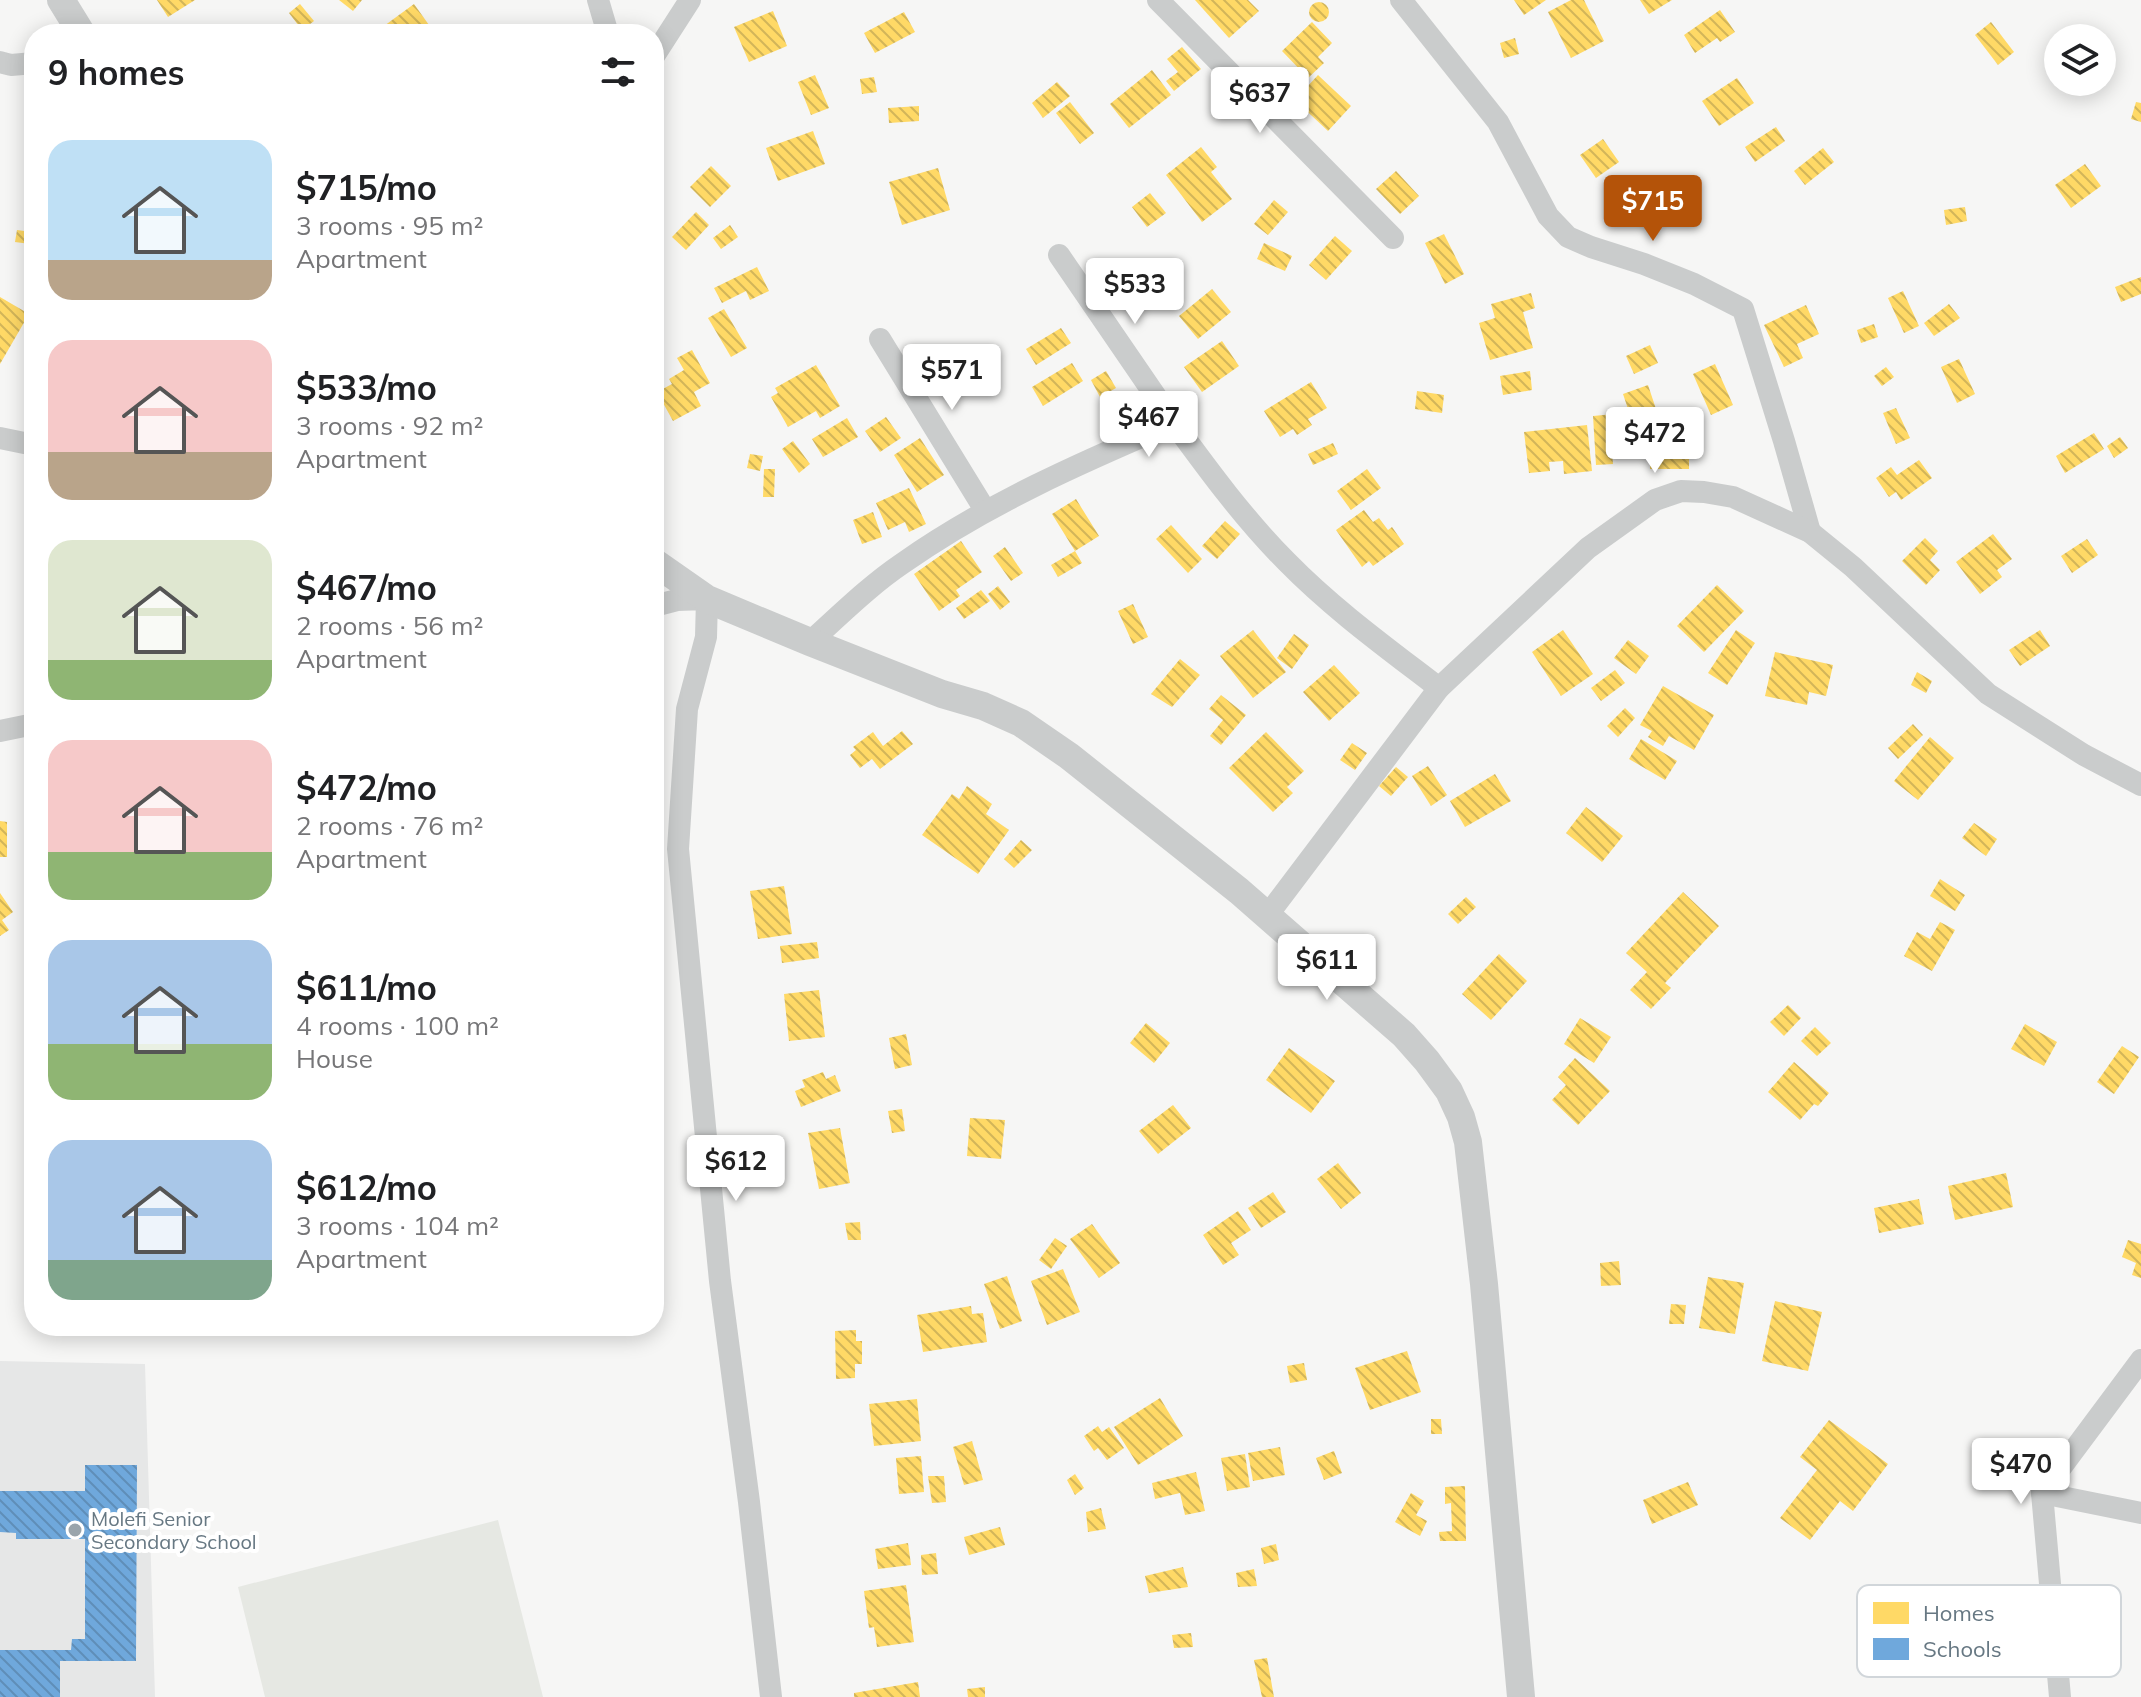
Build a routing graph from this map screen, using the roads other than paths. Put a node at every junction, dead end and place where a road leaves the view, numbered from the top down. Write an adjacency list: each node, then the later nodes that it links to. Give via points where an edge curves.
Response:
1 (61, 0): 6 (street)
2 (598, 0): 7 (street)
3 (690, 0): 8 (street)
4 (1158, 0): 11 (street)
5 (1401, 0): 18 (street, via 1498,122 1548,216 1568,237 1694,284 1743,309)
6 (76, 24)
7 (605, 24)
8 (664, 40)
9 (0, 62): 10 (street)
10 (24, 64)
11 (1393, 238)
12 (1059, 255): 14 (street)
13 (880, 339): 17 (street)
14 (1174, 423): 17 (street); 23 (street, via 1286,561)
15 (0, 438): 16 (street)
16 (24, 443)
17 (985, 510): 22 (street, via 902,563)
18 (1810, 532): 23 (street, via 1733,497 1681,491 1655,500 1588,548); 26 (street, via 1988,694)
19 (664, 570): 20 (street)
20 (707, 599): 21 (street); 22 (street); 33 (street, via 706,637 687,709 678,849 720,1281)
21 (664, 603)
22 (810, 642): 27 (street, via 1021,723)
23 (1439, 688): 27 (street)
24 (24, 726): 25 (street)
25 (0, 731)
26 (2141, 785)
27 (1267, 916): 34 (street, via 1404,1035 1449,1091 1461,1117 1478,1222)
28 (2141, 1360): 29 (street)
29 (2042, 1493): 30 (street); 31 (street)
30 (2141, 1513)
31 (2050, 1585)
32 (2058, 1677): 35 (street)
33 (771, 1697)
34 (1521, 1697)
35 (2060, 1697)

